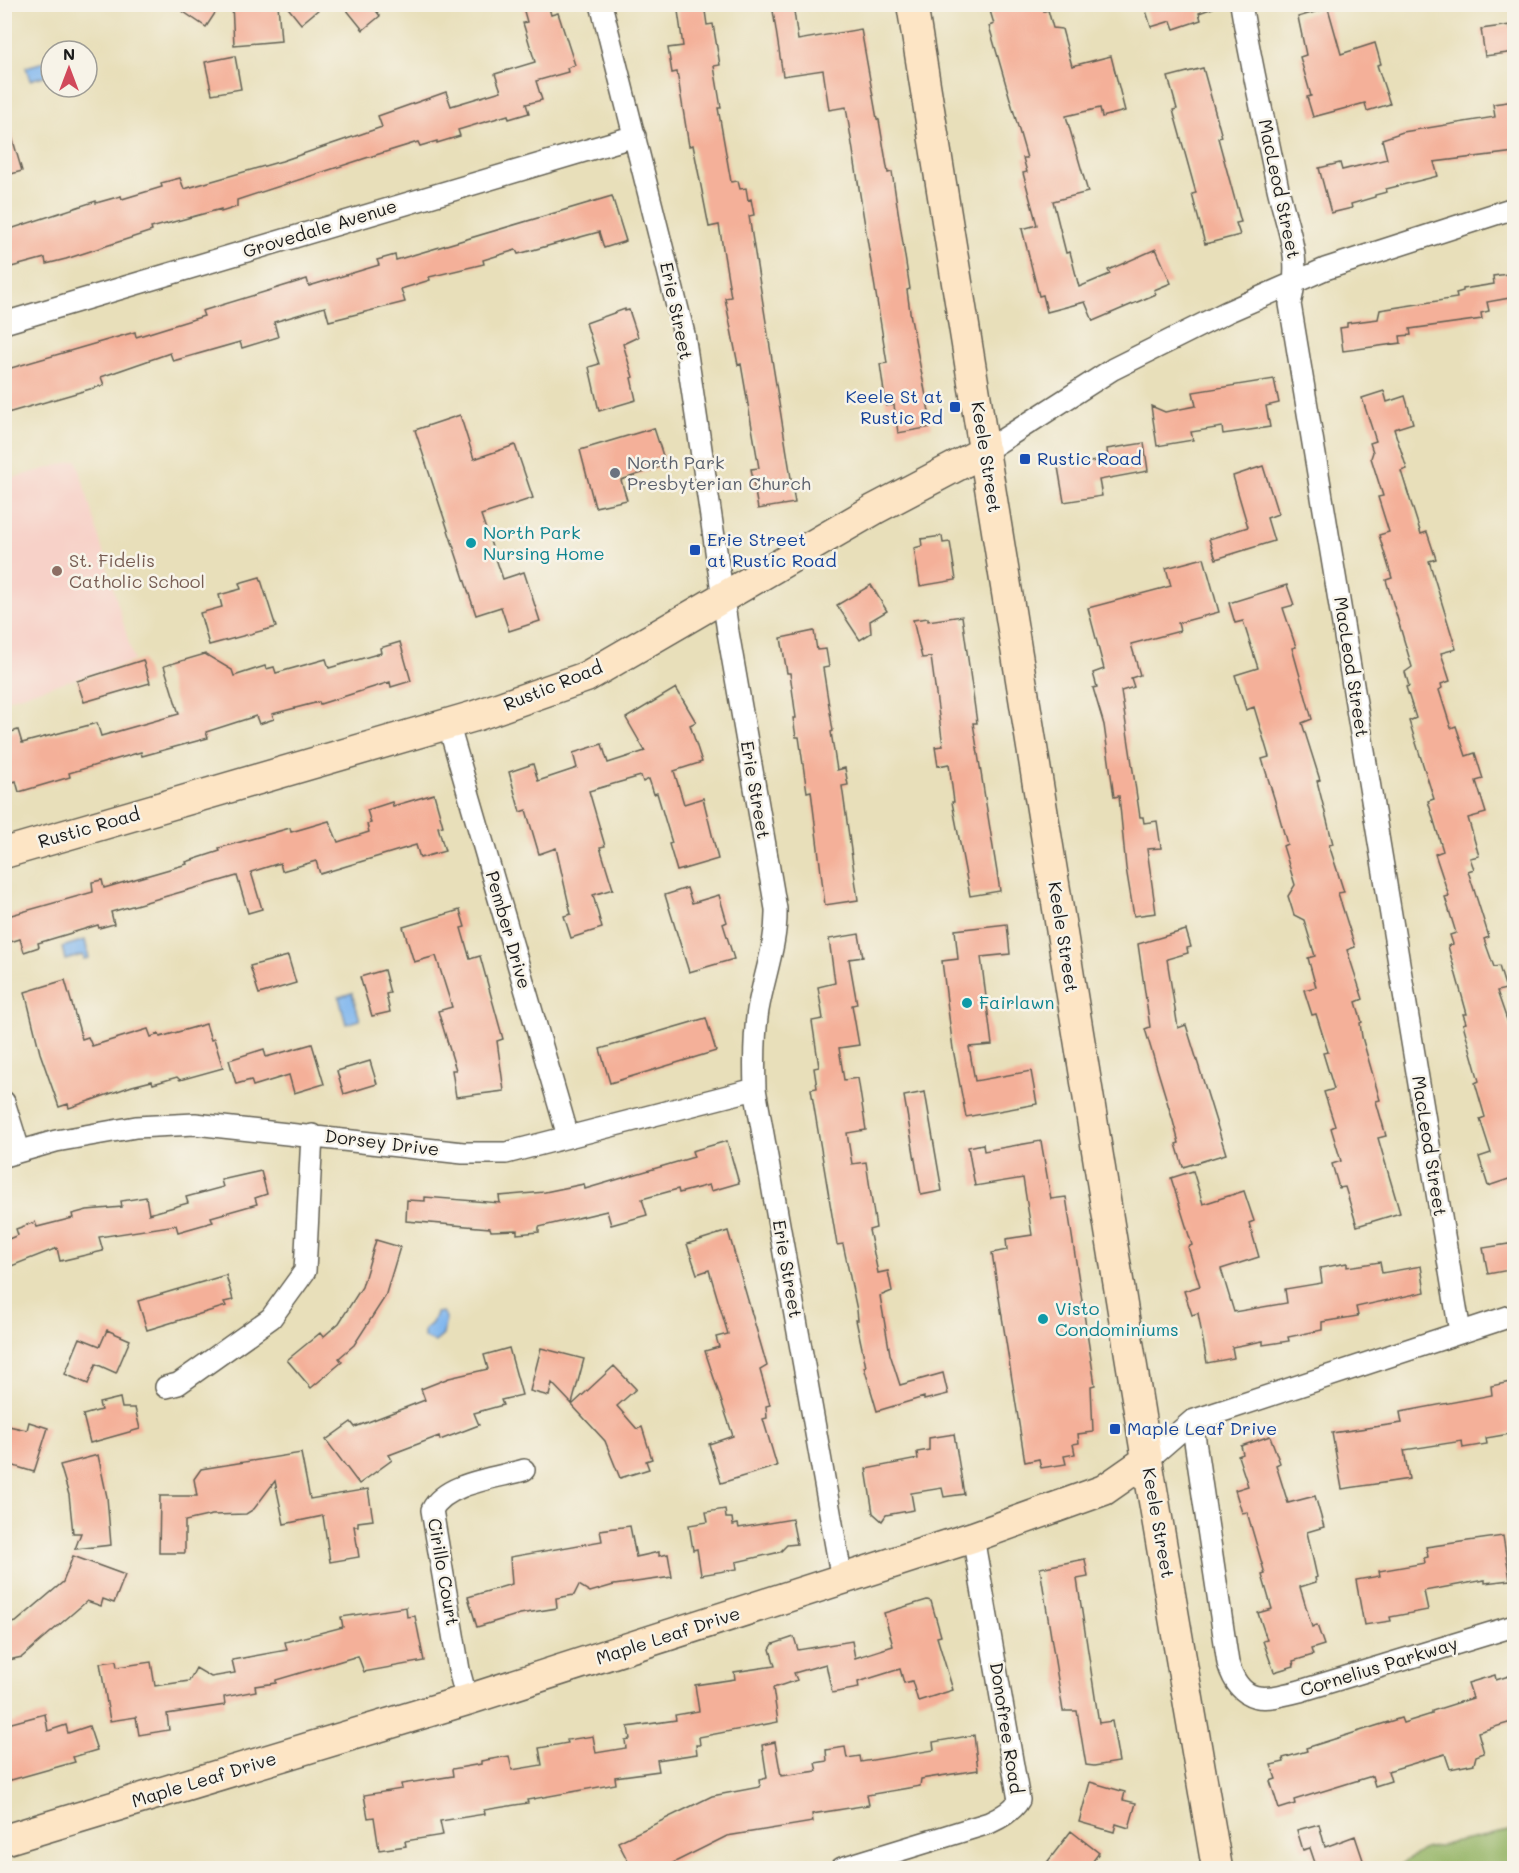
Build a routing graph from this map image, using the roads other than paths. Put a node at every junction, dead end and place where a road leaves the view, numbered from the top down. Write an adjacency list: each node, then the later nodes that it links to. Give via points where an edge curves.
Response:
1 (601, 4): 4 (street, Erie Street)
2 (912, 4): 8 (street, Keele Street)
3 (1241, 4): 6 (street, MacLeod Street, via 1280,197 1296,252)
4 (635, 136): 7 (street, Grovedale Avenue); 9 (street, Erie Street, via 684,334)
5 (1515, 208): 6 (street, Rustic Road)
6 (1297, 280): 8 (street, Rustic Road, via 1113,369); 18 (street, MacLeod Street, via 1290,304)
7 (4, 323)
8 (985, 451): 9 (street, Rustic Road); 21 (street, Keele Street)
9 (723, 596): 10 (street, Rustic Road, via 586,677); 12 (street, Erie Street, via 776,909 776,932 757,1019)
10 (448, 723): 11 (street, Rustic Road); 15 (street, Pember Drive)
11 (4, 853)
12 (755, 1089): 15 (street, Dorsey Drive); 24 (street, Erie Street)
13 (4, 1102): 16 (street)
14 (312, 1135): 15 (street, Dorsey Drive, via 463,1153 506,1153); 16 (street, Dorsey Drive, via 195,1124 156,1125); 19 (street, via 305,1270 271,1318 178,1384)
15 (568, 1136)
16 (12, 1153)
17 (1515, 1316): 18 (street, Maple Leaf Drive)
18 (1460, 1332): 20 (street, Maple Leaf Drive)
19 (166, 1387)
20 (1192, 1421): 21 (street, Maple Leaf Drive); 25 (street, Cornelius Parkway, via 1228,1663 1234,1681 1244,1692 1261,1698 1278,1696)
21 (1147, 1460): 23 (street, Maple Leaf Drive, via 1104,1490); 29 (street, Keele Street)
22 (524, 1470): 26 (street, Cirillo Court, via 454,1490 442,1496 432,1510)
23 (973, 1537): 24 (street, Maple Leaf Drive); 28 (street, Donofree Road, via 1019,1800 989,1823)
24 (842, 1580): 26 (street, Maple Leaf Drive)
25 (1515, 1626)
26 (467, 1700): 27 (street, Maple Leaf Drive)
27 (4, 1840)
28 (842, 1869)
29 (1218, 1869)

